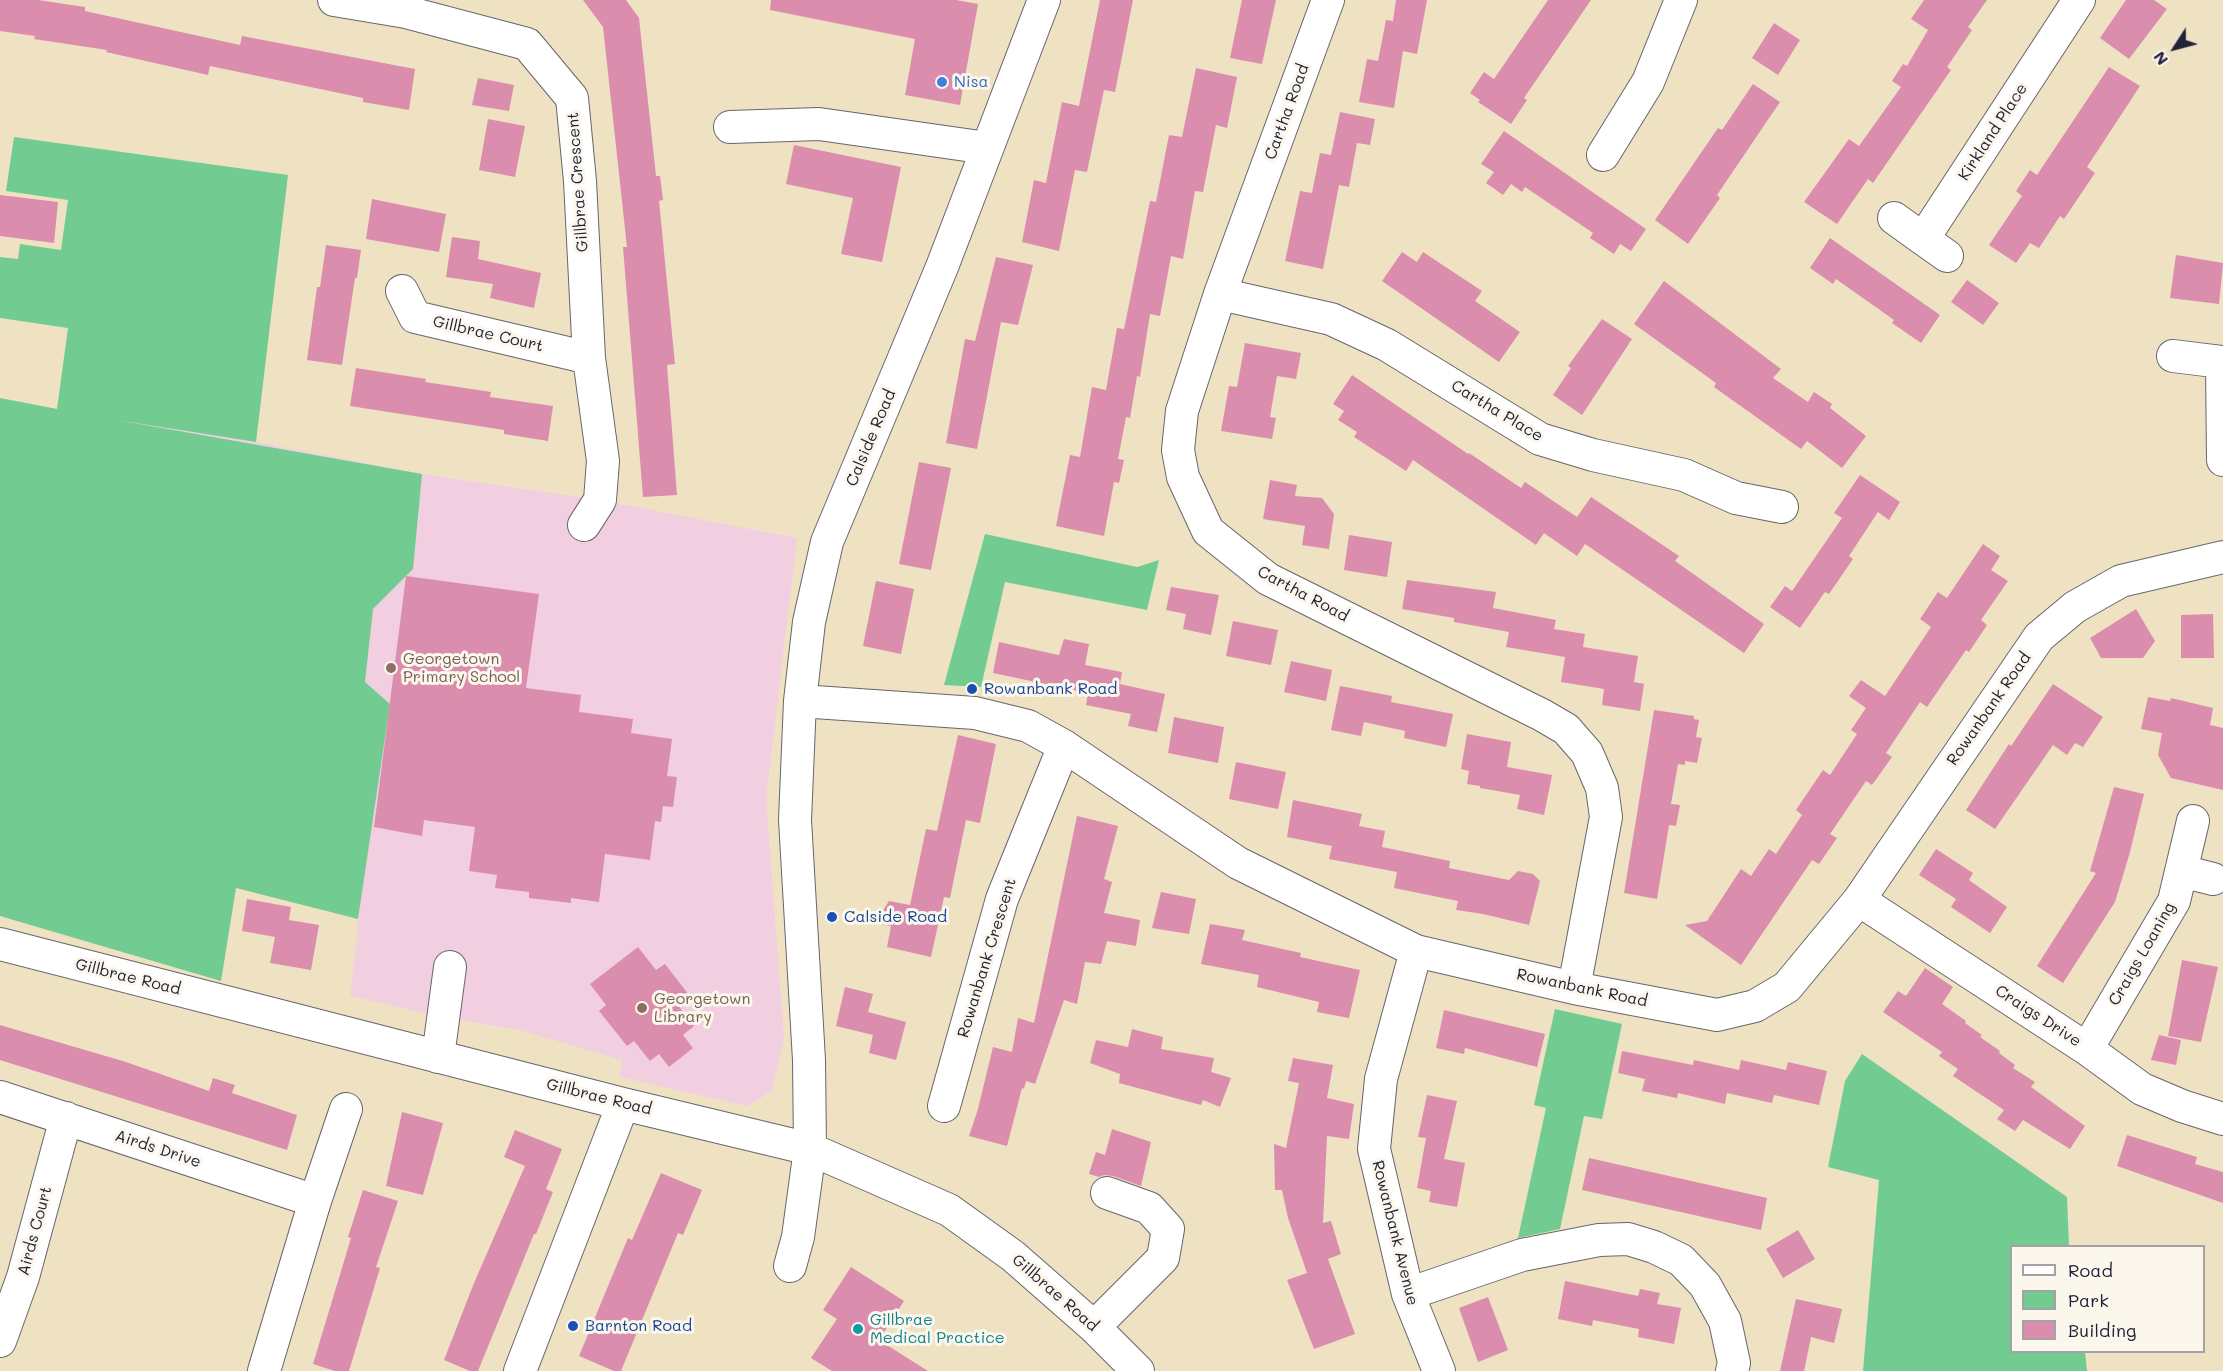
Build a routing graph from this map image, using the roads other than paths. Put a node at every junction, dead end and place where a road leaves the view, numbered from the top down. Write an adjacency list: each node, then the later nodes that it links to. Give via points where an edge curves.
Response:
1 (334, 0): 13 (street, Gillbrae Crescent, via 406,12 528,44 572,98)
2 (1044, 0): 7 (street, Calside Road)
3 (1328, 0): 11 (street, Cartha Road)
4 (1681, 0): 8 (street, via 1648,82)
5 (2079, 0): 9 (street, Kirkland Place, via 1935,248)
6 (730, 127): 7 (street, via 819,124)
7 (987, 148): 18 (street, Calside Road, via 827,542 809,622)
8 (1604, 155)
9 (1894, 218)
10 (402, 291): 13 (street, Gillbrae Court, via 415,317)
11 (1220, 294): 15 (street, Cartha Place, via 1331,319 1387,345 1540,439 1684,475 1736,498); 27 (street, Cartha Road, via 1182,411 1178,450 1184,477 1209,531 1268,579 1542,715 1566,729 1587,753 1602,788 1606,817)
12 (2174, 357): 14 (street, via 2222,362)
13 (590, 358): 16 (street, Gillbrae Crescent, via 603,461 600,500)
14 (2223, 460)
15 (1782, 507)
16 (584, 525)
17 (2223, 557): 23 (street, Rowanbank Road, via 2121,581 2075,607 2039,637)
18 (800, 701): 19 (street, Rowanbank Road, via 975,713 1028,726); 36 (street, Calside Road, via 795,820 809,1060)
19 (1064, 746): 25 (street, Rowanbank Road, via 1238,863); 32 (street, Rowanbank Crescent, via 1002,899)
20 (2193, 821): 21 (street, Craigs Loaning)
21 (2181, 871): 22 (street); 28 (street, Craigs Loaning, via 2174,901)
22 (2212, 879)
23 (1859, 900): 27 (street, Rowanbank Road, via 1787,987 1755,1006 1717,1015); 28 (street, Craigs Drive)
24 (0, 944): 29 (street, Gillbrae Road)
25 (1416, 951): 27 (street, Rowanbank Road); 40 (street, Rowanbank Avenue, via 1381,1079 1374,1149)
26 (450, 967): 29 (street)
27 (1574, 988)
28 (2087, 1049): 35 (street, Craigs Drive, via 2142,1089)
29 (438, 1057): 31 (street, Gillbrae Road)
30 (0, 1097): 34 (street, Airds Drive)
31 (622, 1104): 36 (street, Gillbrae Road); 44 (street)
32 (944, 1106)
33 (346, 1109): 38 (street)
34 (66, 1118): 38 (street, Airds Drive); 42 (street, Airds Court, via 23,1277)
35 (2223, 1119)
36 (810, 1149): 39 (street, Calside Road); 41 (street, Gillbrae Road, via 949,1209 1013,1256)
37 (1107, 1193): 41 (street, via 1149,1208 1168,1229 1163,1258)
38 (315, 1201): 43 (street)
39 (803, 1249)
40 (1408, 1294): 46 (street, Rowanbank Avenue); 47 (street, via 1522,1255 1599,1240 1628,1239 1681,1260 1705,1285 1725,1322 1734,1363)
41 (1094, 1328): 45 (street, Gillbrae Road)
42 (0, 1341)
43 (264, 1371)
44 (520, 1371)
45 (1138, 1371)
46 (1439, 1371)
47 (1732, 1371)

